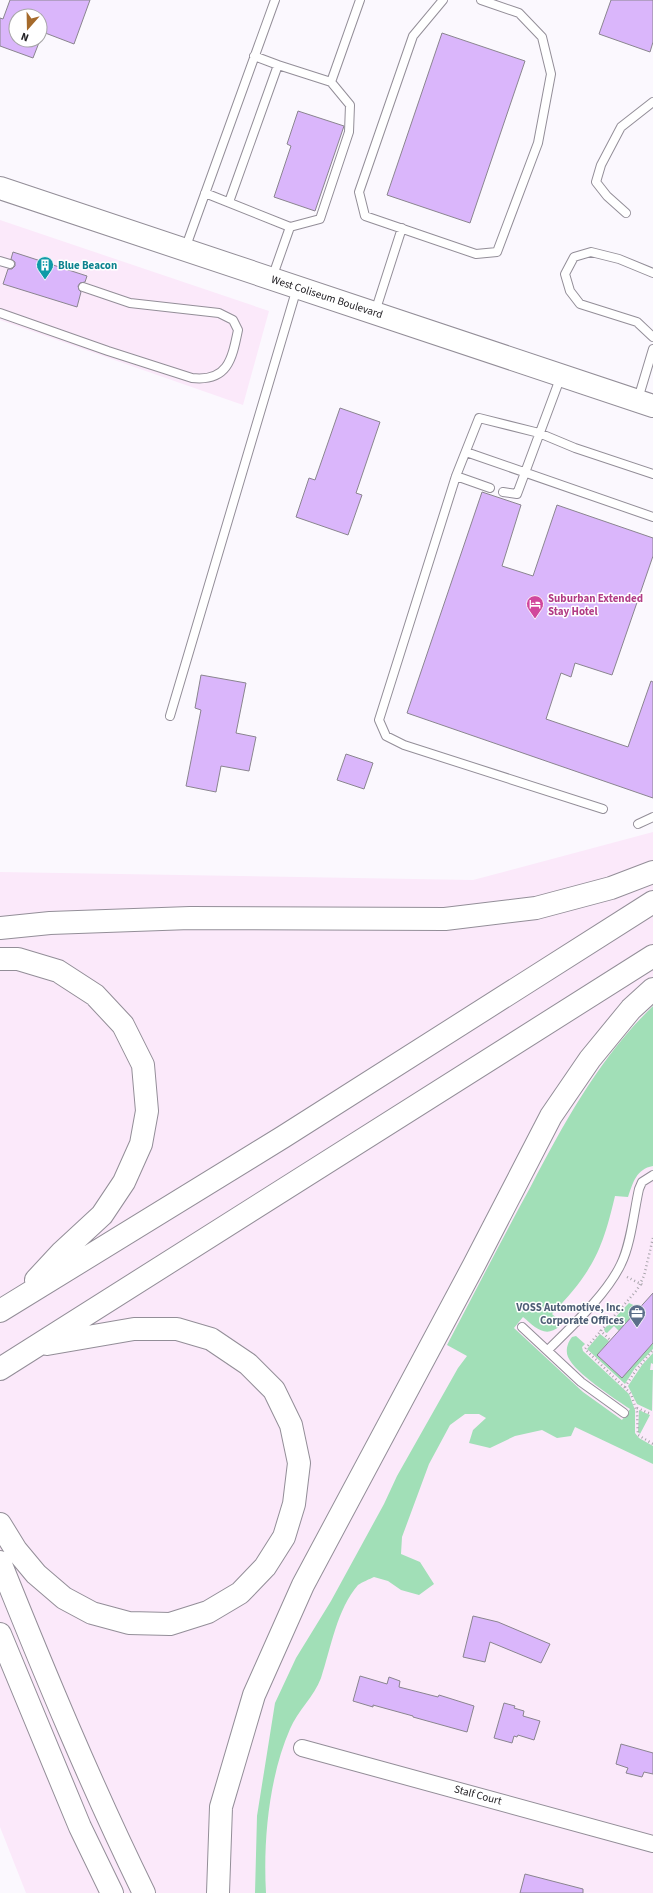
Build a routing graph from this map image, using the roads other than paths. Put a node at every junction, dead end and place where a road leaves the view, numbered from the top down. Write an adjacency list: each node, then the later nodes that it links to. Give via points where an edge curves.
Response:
1 (274, 0): 5 (lane)
2 (360, 0): 7 (lane)
3 (443, 0): 14 (lane, via 413,36 359,192 365,216)
4 (481, 0): 14 (lane, via 519,13 542,37 551,74 538,143 498,252 476,254)
5 (254, 56): 6 (lane); 10 (lane)
6 (278, 65): 7 (lane); 11 (lane)
7 (331, 82): 13 (lane, via 350,105 349,132 320,219)
8 (653, 102): 12 (lane, via 621,127 600,165 596,182)
9 (0, 188): 15 (main road, West Coliseum Boulevard)
10 (205, 193): 11 (lane); 15 (lane)
11 (229, 202): 13 (lane)
12 (626, 213)
13 (290, 227): 19 (lane)
14 (402, 228): 23 (lane)
15 (185, 250): 19 (main road, West Coliseum Boulevard)
16 (0, 260): 17 (lane)
17 (10, 264)
18 (653, 273): 24 (lane, via 619,259 591,252 574,257 565,274 570,291 580,304 637,322)
19 (271, 278): 21 (main road, West Coliseum Boulevard)
20 (83, 287): 22 (lane, via 130,303 220,313 233,320 238,330 224,372 206,380 192,378)
21 (298, 287): 23 (main road, West Coliseum Boulevard); 36 (lane)
22 (0, 313)
23 (375, 313): 26 (main road, West Coliseum Boulevard)
24 (653, 337)
25 (653, 349): 27 (lane)
26 (562, 375): 27 (main road, West Coliseum Boulevard); 28 (lane)
27 (645, 403)
28 (539, 433): 29 (lane, via 479,418); 30 (lane); 31 (lane)
29 (466, 452): 30 (lane); 32 (lane)
30 (525, 472): 34 (lane, via 517,494); 35 (lane)
31 (653, 474)
32 (456, 476): 33 (lane); 37 (lane, via 379,720 386,736 404,745)
33 (490, 488)
34 (503, 492)
35 (653, 517)
36 (170, 716)
37 (603, 809)
38 (653, 817): 39 (lane)
39 (638, 824)
40 (653, 872): 42 (main road, via 611,888 536,908 445,919 190,918 50,923)
41 (653, 902): 47 (main road, via 283,1137)
42 (0, 928)
43 (653, 956): 49 (main road)
44 (0, 959): 47 (main road, via 18,959 58,970 95,995 123,1025 143,1065 147,1111 141,1144 124,1182 102,1215)
45 (653, 989): 60 (main road, via 631,1009 590,1059 552,1116 303,1584 254,1695 221,1807)
46 (653, 1175): 50 (lane, via 642,1182 639,1189 625,1252 615,1274 572,1326)
47 (9, 1305)
48 (522, 1327): 50 (lane)
49 (40, 1345): 51 (main road); 53 (main road, via 134,1329 177,1329 211,1339 248,1364 274,1390 291,1425 299,1463 294,1504 284,1537 266,1567 240,1593 208,1612 170,1624 129,1623 92,1613 64,1598 36,1574 16,1550)
50 (548, 1350): 52 (lane, via 596,1394)
51 (0, 1369)
52 (624, 1414)
53 (0, 1524)
54 (0, 1562): 59 (main road, via 107,1817)
55 (0, 1634): 58 (main road, via 80,1827)
56 (302, 1748): 57 (street, Stalf Court)
57 (653, 1844)
58 (112, 1893)
59 (144, 1893)
60 (218, 1893)

